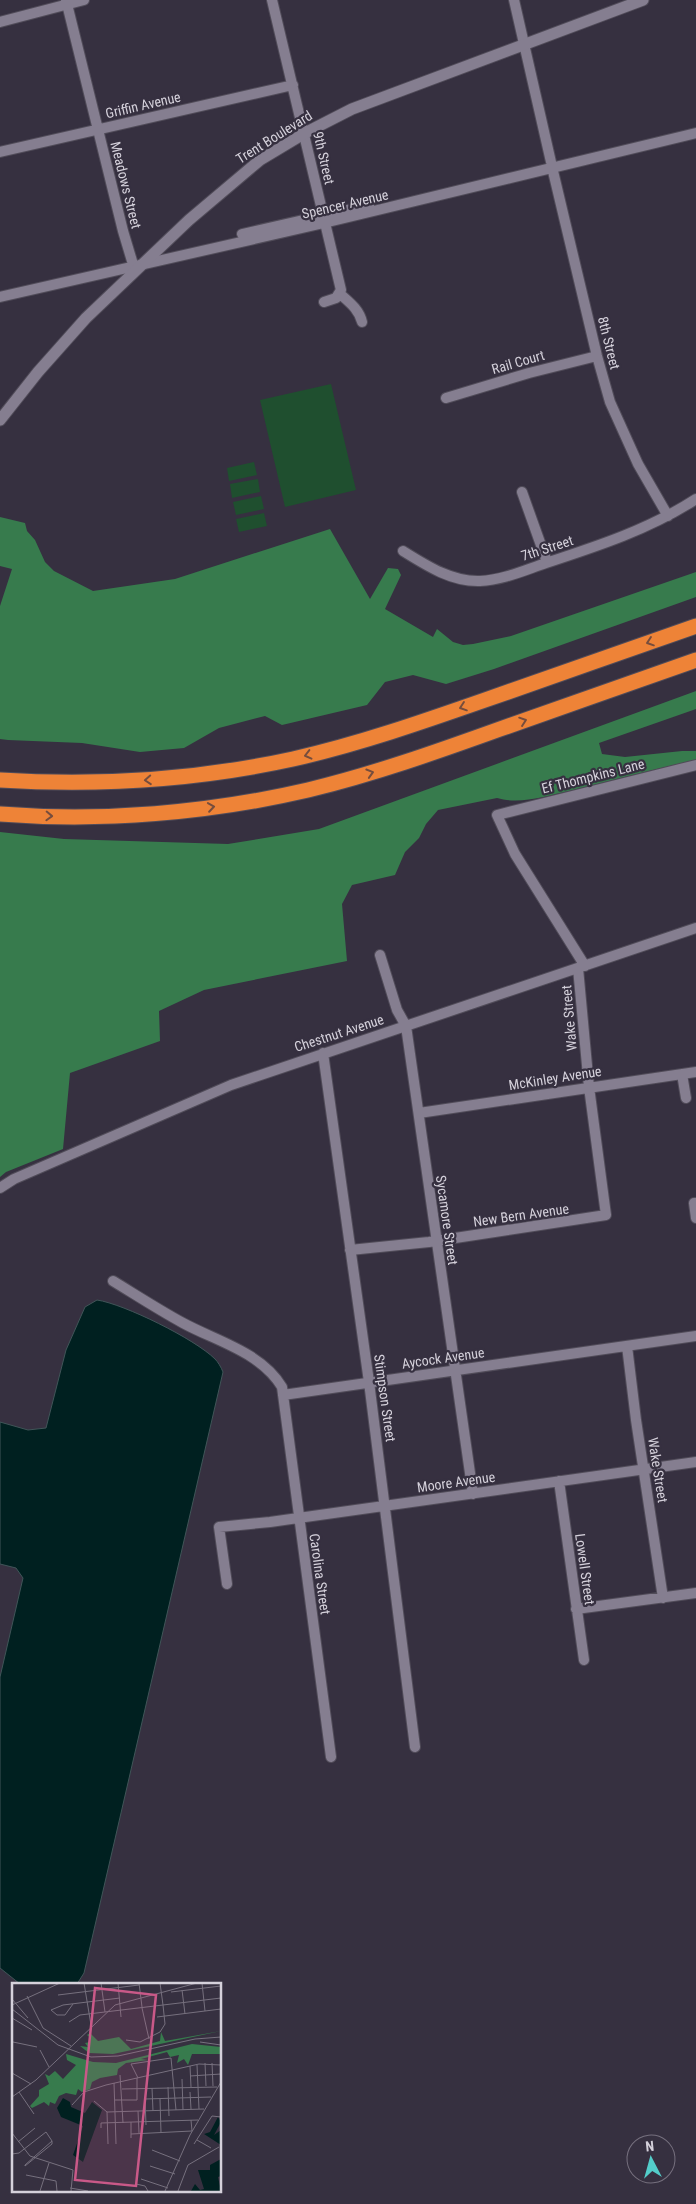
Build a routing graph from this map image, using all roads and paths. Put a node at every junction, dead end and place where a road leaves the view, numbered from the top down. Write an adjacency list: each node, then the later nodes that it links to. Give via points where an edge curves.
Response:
1 (84, 0): 5 (street)
2 (272, 0): 8 (street, 9th Street)
3 (514, 0): 7 (street, 8th Street)
4 (642, 0): 7 (street, Trent Boulevard)
5 (66, 2): 6 (street); 10 (street, Meadows Street)
6 (0, 22)
7 (524, 44): 11 (street, Trent Boulevard, via 383,97); 14 (street, 8th Street)
8 (293, 85): 10 (street, Griffin Avenue); 11 (street, 9th Street)
9 (696, 129): 14 (street, Spencer Avenue)
10 (97, 130): 13 (street, Griffin Avenue); 16 (street, Meadows Street)
11 (305, 133): 15 (street, 9th Street); 16 (street, Trent Boulevard, via 260,160)
12 (696, 134): 14 (street, Spencer Avenue)
13 (0, 152)
14 (552, 165): 15 (street, Spencer Avenue); 22 (street, 8th Street)
15 (324, 220): 16 (street, Spencer Avenue); 18 (street, 9th Street, via 341,290)
16 (142, 260): 17 (street, Spencer Avenue); 19 (street, Spencer Avenue); 24 (street, Trent Boulevard, via 66,340)
17 (0, 292)
18 (339, 293): 20 (street, via 336,298); 21 (street, via 353,305)
19 (0, 297)
20 (324, 302)
21 (362, 322)
22 (597, 356): 23 (street, Rail Court); 27 (street, 8th Street, via 610,402 624,434)
23 (446, 398)
24 (0, 420)
25 (522, 492): 29 (street)
26 (696, 499): 27 (street, 7th Street)
27 (668, 516): 29 (street, 7th Street, via 626,536)
28 (403, 551): 29 (street, 7th Street, via 439,572 458,579 480,581 503,578)
29 (548, 562)
30 (696, 626): 33 (highway, one-way to 33, via 420,722 294,758 209,774 123,782)
31 (696, 660): 34 (highway, one-way to 31, via 150,814 308,790 408,762)
32 (696, 765): 35 (street, Ef Thompkins Lane)
33 (0, 780)
34 (0, 814)
35 (497, 815): 38 (street, Wake Street, via 515,854)
36 (696, 928): 38 (street, Chestnut Avenue)
37 (380, 954): 39 (street, Sycamore Street, via 397,1010)
38 (581, 967): 39 (street, Chestnut Avenue); 43 (street, Wake Street)
39 (406, 1026): 40 (street, Chestnut Avenue); 45 (street, Sycamore Street)
40 (323, 1053): 46 (street, Chestnut Avenue, via 222,1088); 51 (street, Stimpson Street)
41 (696, 1072): 42 (street, McKinley Avenue)
42 (682, 1074): 43 (street, McKinley Avenue); 44 (street)
43 (589, 1087): 45 (street, McKinley Avenue); 48 (street, Wake Street)
44 (686, 1098)
45 (419, 1113): 50 (street, Sycamore Street)
46 (0, 1188)
47 (695, 1203): 49 (street)
48 (606, 1215): 50 (street, New Bern Avenue)
49 (696, 1218)
50 (437, 1241): 51 (street, New Bern Avenue); 55 (street, Sycamore Street)
51 (350, 1250): 56 (street, Stimpson Street)
52 (113, 1281): 57 (street, via 182,1322 252,1357 274,1375)
53 (696, 1336): 54 (street, Aycock Avenue)
54 (627, 1346): 55 (street, Aycock Avenue); 59 (street, Wake Street)
55 (455, 1370): 56 (street, Aycock Avenue); 61 (street, Sycamore Street)
56 (369, 1382): 57 (street, Aycock Avenue); 62 (street, Stimpson Street)
57 (283, 1395): 63 (street, Carolina Street)
58 (696, 1462): 59 (street, Moore Avenue)
59 (644, 1469): 60 (street, Moore Avenue); 66 (street, Wake Street)
60 (560, 1482): 61 (street, Moore Avenue); 67 (street, Lowell Street)
61 (473, 1494): 62 (street, Moore Avenue)
62 (386, 1506): 63 (street, Moore Avenue); 69 (street, Stimpson Street)
63 (298, 1517): 64 (street, Moore Avenue, via 220,1527); 70 (street, Carolina Street)
64 (227, 1584)
65 (696, 1593): 66 (street)
66 (663, 1598): 67 (street)
67 (576, 1609): 68 (street, Lowell Street)
68 (584, 1660)
69 (415, 1747)
70 (331, 1757)

